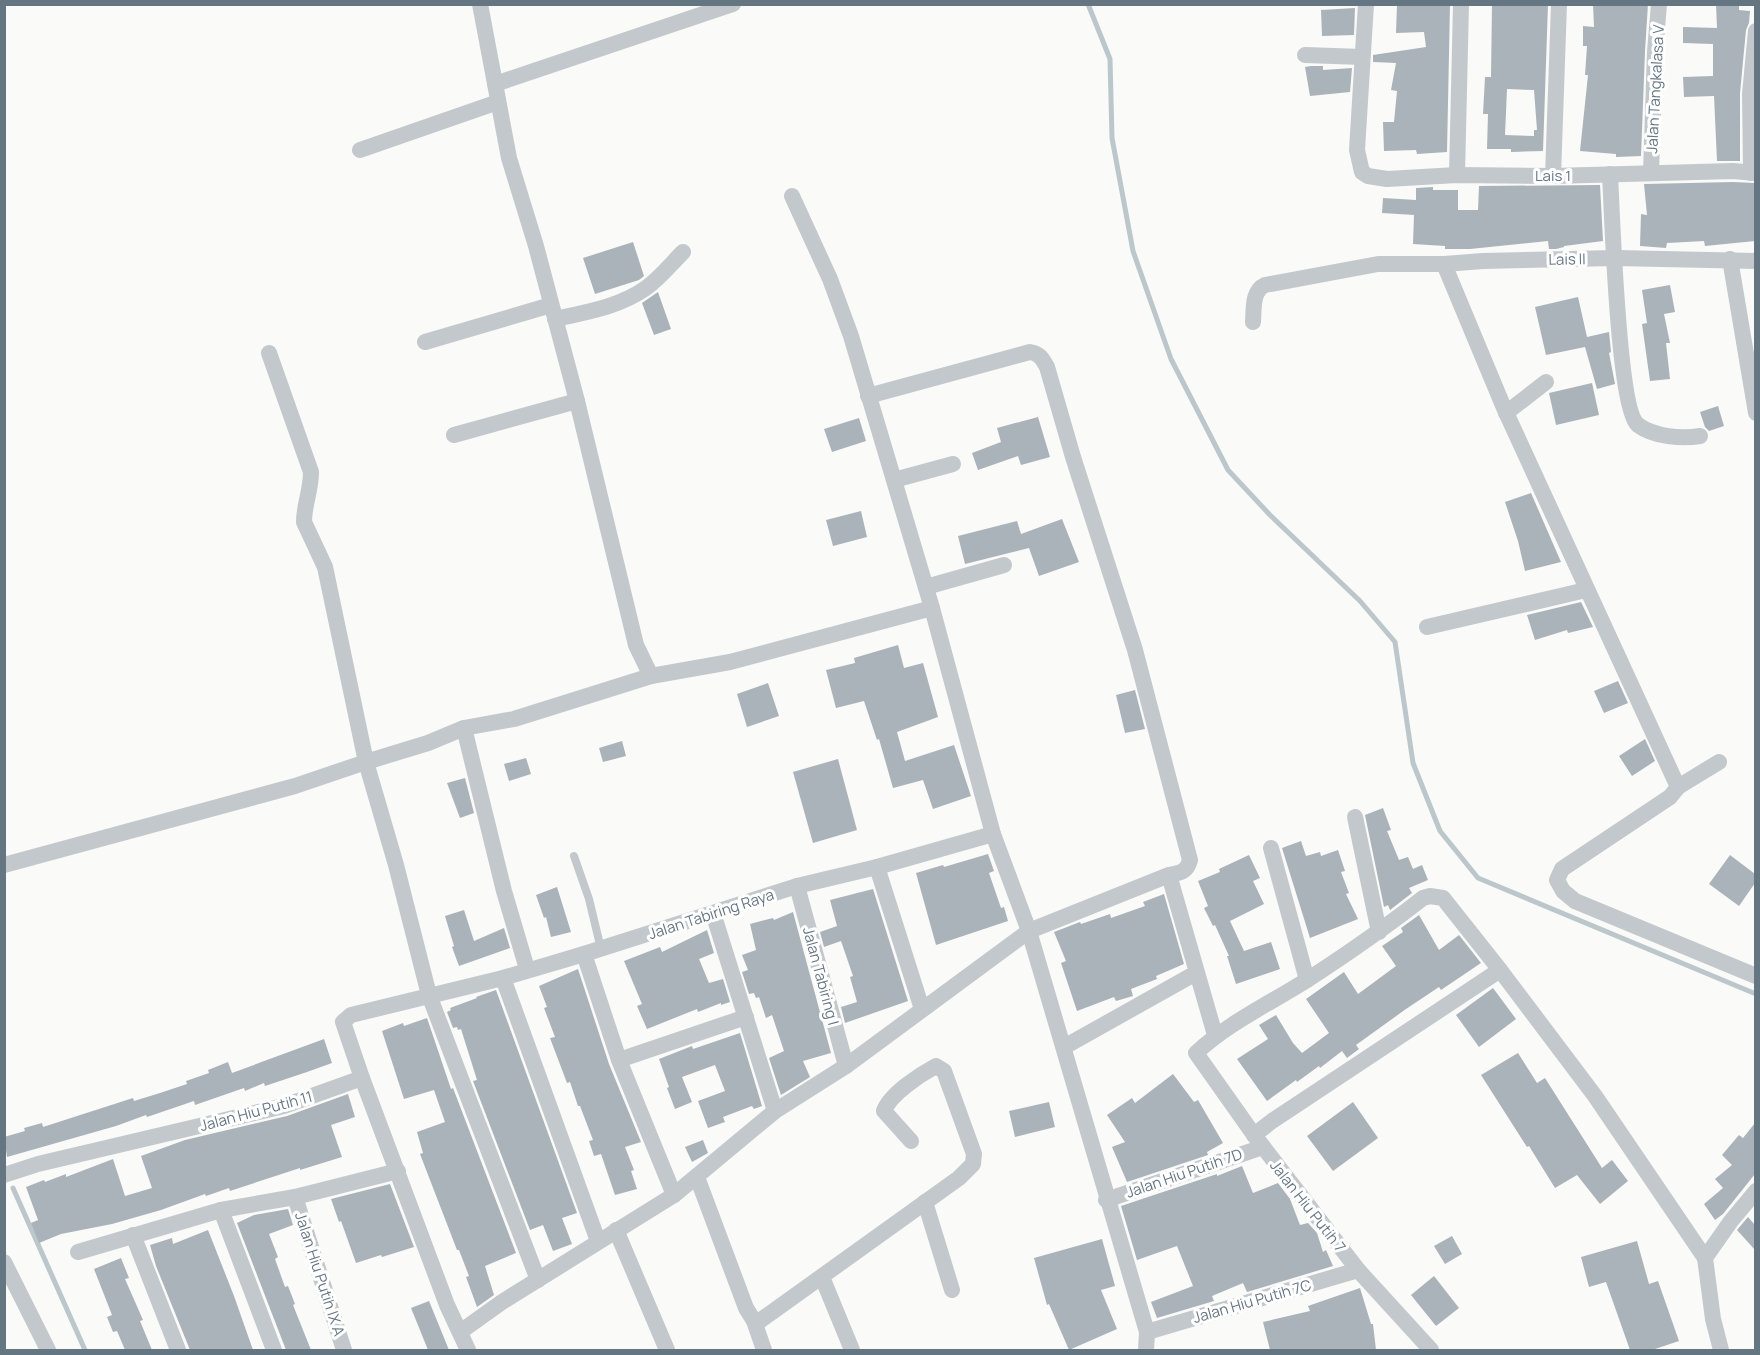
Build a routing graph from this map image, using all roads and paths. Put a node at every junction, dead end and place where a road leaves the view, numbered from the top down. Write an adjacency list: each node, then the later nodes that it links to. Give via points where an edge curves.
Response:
1 (480, 4): 10 (street)
2 (733, 4): 10 (street)
3 (1366, 4): 9 (street)
4 (1461, 4): 15 (street)
5 (1559, 4): 17 (street)
6 (1659, 4): 14 (street, Jalan Tangkalasa V)
7 (1755, 31): 13 (street, via 1750,94)
8 (1305, 55): 9 (street)
9 (1362, 57): 15 (street, Lais 1, via 1357,150 1362,172 1387,179)
10 (495, 84): 11 (street)
11 (498, 102): 12 (street); 24 (street, via 509,158)
12 (360, 150)
13 (1753, 172): 14 (street, Lais 1)
14 (1651, 173): 16 (street, Lais 1)
15 (1457, 174): 17 (street, Lais 1)
16 (1610, 174): 17 (street, Lais 1); 20 (street)
17 (1553, 176)
18 (792, 196): 29 (street, via 830,279)
19 (683, 252): 24 (street, via 648,287 629,299 610,307)
20 (1615, 258): 21 (street, Lais II); 23 (street, Lais II); 34 (street, via 1619,342 1631,414 1637,424 1664,435 1681,439)
21 (1730, 259): 22 (street, Lais II); 32 (street)
22 (1755, 261)
23 (1444, 264): 25 (street, Lais II, via 1378,264 1265,285 1256,292); 31 (street)
24 (553, 312): 26 (street); 30 (street)
25 (1253, 322)
26 (425, 342)
27 (269, 353): 44 (street, via 311,472 304,522 325,567)
28 (1546, 382): 31 (street)
29 (868, 396): 36 (street); 53 (street, via 1030,352 1042,357 1135,650 1190,860 1181,873)
30 (577, 401): 33 (street); 42 (street, via 636,645)
31 (1506, 413): 39 (street)
32 (1755, 413)
33 (454, 435)
34 (1700, 436)
35 (953, 464): 36 (street)
36 (894, 480): 38 (street)
37 (1004, 565): 38 (street)
38 (926, 587): 40 (street)
39 (1586, 590): 41 (street); 46 (street)
40 (933, 608): 42 (street, via 730,662); 48 (street)
41 (1427, 627)
42 (651, 676): 43 (street, via 514,719)
43 (465, 728): 44 (street); 60 (street)
44 (366, 762): 51 (street, via 295,786); 66 (street)
45 (1719, 762): 46 (street)
46 (1678, 787): 63 (street, via 1670,797 1562,869 1557,880 1575,901)
47 (1355, 817): 57 (street)
48 (993, 834): 52 (street, Jalan Tabiring Raya); 56 (street)
49 (1270, 848): 65 (street)
50 (574, 856): 58 (lane)
51 (4, 865)
52 (877, 867): 54 (street, Jalan Tabiring Raya); 67 (street)
53 (1169, 875): 56 (street); 62 (street)
54 (797, 886): 55 (street, Jalan Tabiring Raya); 72 (street, Jalan Tabiring I)
55 (713, 913): 58 (street, Jalan Tabiring Raya); 68 (street)
56 (1029, 931): 67 (street); 70 (street)
57 (1379, 932): 61 (street, via 1424,898 1443,898); 65 (street)
58 (601, 949): 59 (street, Jalan Tabiring Raya)
59 (584, 954): 60 (street, Jalan Tabiring Raya); 71 (street)
60 (527, 969): 64 (street, Jalan Tabiring Raya)
61 (1500, 970): 76 (street, Jalan Hiu Putih 7D, via 1282,1114); 90 (street, via 1595,1096)
62 (1196, 973): 69 (street); 70 (street)
63 (1755, 976)
64 (503, 978): 66 (street, Jalan Tabiring Raya); 88 (street)
65 (1307, 980): 69 (street)
66 (429, 994): 73 (street, Jalan Tabiring Raya, via 351,1015 344,1022); 94 (street)
67 (922, 1009): 72 (street)
68 (746, 1017): 71 (street); 74 (street)
69 (1215, 1035): 76 (street, Jalan Hiu Putih 7, via 1196,1053)
70 (1064, 1047): 82 (street)
71 (620, 1060): 80 (street)
72 (846, 1066): 74 (street)
73 (362, 1078): 77 (street); 78 (street, Jalan Hiu Putih 11, via 284,1106)
74 (775, 1111): 79 (street)
75 (911, 1141): 84 (street, via 884,1111 887,1103 936,1066 944,1071 974,1154 973,1164 959,1178)
76 (1258, 1141): 82 (street, Jalan Hiu Putih 7D); 92 (street, Jalan Hiu Putih 7)
77 (398, 1171): 81 (street); 97 (street)
78 (4, 1175)
79 (697, 1177): 80 (street); 96 (street)
80 (674, 1195): 86 (street)
81 (295, 1197): 85 (street); 102 (street, Jalan Hiu Putih IX A)
82 (1106, 1200): 98 (street)
83 (1753, 1201): 90 (street)
84 (925, 1202): 93 (street); 95 (street)
85 (221, 1210): 87 (street); 101 (street)
86 (615, 1230): 88 (street); 104 (street)
87 (134, 1235): 89 (street); 100 (street)
88 (598, 1241): 94 (street)
89 (78, 1252)
90 (1705, 1257): 109 (street)
91 (4, 1262): 99 (street)
92 (1358, 1270): 98 (street, Jalan Hiu Putih 7C); 108 (street, Jalan Hiu Putih 7)
93 (822, 1277): 96 (street); 106 (street)
94 (538, 1280): 97 (street)
95 (952, 1290)
96 (754, 1321): 105 (street)
97 (460, 1332): 103 (street)
98 (1147, 1332): 107 (street)
99 (48, 1350)
100 (178, 1350)
101 (274, 1350)
102 (344, 1350)
103 (468, 1350)
104 (667, 1350)
105 (764, 1350)
106 (852, 1350)
107 (1146, 1350)
108 (1431, 1350)
109 (1720, 1350)

